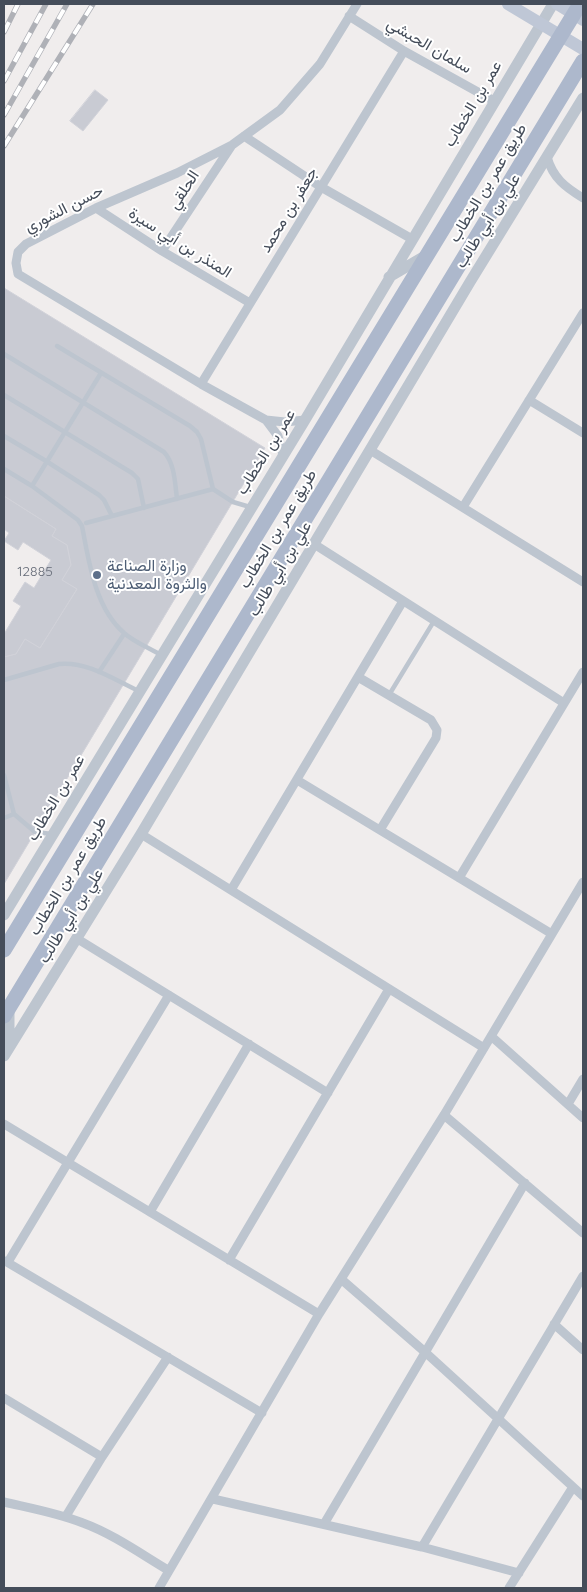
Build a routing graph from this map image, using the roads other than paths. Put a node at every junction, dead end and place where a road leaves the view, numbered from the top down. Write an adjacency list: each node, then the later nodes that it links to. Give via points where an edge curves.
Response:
1 (357, 4): 6 (street, حسن الشوري)
2 (508, 4): 7 (main road)
3 (553, 4): 7 (street, عمر بن الخطاب)
4 (557, 4): 5 (main road)
5 (579, 12): 8 (main road, طريق عمر بن الخطاب)
6 (349, 16): 10 (street, سلمان الحبشي); 14 (street, حسن الشوري, via 320,64 280,110)
7 (541, 23): 8 (main road); 13 (street, عمر بن الخطاب)
8 (561, 35): 9 (main road); 22 (main road, طريق عمر بن الخطاب)
9 (583, 48)
10 (404, 51): 13 (street, سلمان الحبشي); 17 (street, جعفر بن محمد)
11 (583, 61): 25 (main road, طريق عمر بن الخطاب)
12 (583, 98): 16 (street, علي بن أبي طالب)
13 (494, 100): 20 (street, عمر بن الخطاب)
14 (244, 136): 15 (street, حسن الشوري); 17 (street)
15 (232, 144): 19 (street, حسن الشوري); 21 (street, الحلقي)
16 (547, 157): 18 (street, via 556,178); 24 (street, علي بن أبي طالب)
17 (321, 186): 20 (street); 26 (street, جعفر بن محمد)
18 (583, 198)
19 (96, 208): 21 (street, المنذر بن أبي سيرة); 31 (street, حسن الشوري, via 26,244 18,252 18,274)
20 (412, 239): 23 (street, عمر بن الخطاب)
21 (162, 251): 26 (street, المنذر بن أبي سيرة)
22 (427, 255): 23 (street); 78 (main road, طريق عمر بن الخطاب)
23 (389, 278): 36 (street, عمر بن الخطاب)
24 (470, 282): 25 (street); 40 (street, علي بن أبي طالب)
25 (437, 300): 83 (main road, طريق عمر بن الخطاب)
26 (250, 303): 31 (street, جعفر بن محمد)
27 (583, 313): 33 (street)
28 (57, 346): 30 (lane)
29 (4, 354): 34 (lane)
30 (101, 373): 34 (lane); 45 (lane, via 197,432)
31 (201, 384): 35 (street, حسن الشوري)
32 (4, 395): 37 (lane)
33 (529, 400): 38 (street); 49 (street)
34 (83, 403): 37 (lane); 46 (lane, via 169,457)
35 (266, 420): 36 (street, حسن الشوري); 41 (street, حسن الشوري, via 278,436)
36 (305, 420): 41 (street, عمر بن الخطاب)
37 (65, 432): 42 (lane); 47 (lane, via 132,473 138,479)
38 (583, 433)
39 (4, 436): 42 (lane)
40 (370, 450): 49 (street); 52 (street, علي بن أبي طالب)
41 (283, 455): 48 (street, عمر بن الخطاب)
42 (46, 461): 44 (lane); 50 (lane, via 99,495)
43 (4, 469): 44 (lane)
44 (32, 486): 56 (lane, via 82,526 99,595)
45 (213, 489): 46 (lane); 48 (lane, via 233,502)
46 (177, 499): 47 (lane)
47 (144, 508): 50 (lane)
48 (251, 508): 57 (street, عمر بن الخطاب)
49 (463, 508): 53 (street)
50 (112, 516): 51 (lane)
51 (86, 523)
52 (314, 544): 54 (street); 72 (street, علي بن أبي طالب)
53 (583, 582)
54 (403, 601): 55 (street); 60 (street)
55 (434, 620): 63 (lane); 64 (street)
56 (124, 634): 57 (lane); 58 (lane)
57 (161, 655): 62 (street, عمر بن الخطاب)
58 (100, 672): 61 (lane, via 68,663); 62 (lane)
59 (583, 672): 64 (street)
60 (358, 677): 63 (street); 66 (street)
61 (4, 680)
62 (139, 691): 71 (street, عمر بن الخطاب)
63 (389, 695): 70 (street, via 431,720 437,734)
64 (564, 703): 73 (street)
65 (4, 775): 67 (lane)
66 (297, 780): 70 (street); 75 (street)
67 (5, 784): 68 (lane)
68 (14, 814): 69 (lane); 71 (lane, via 35,832)
69 (4, 818)
70 (380, 830): 73 (street)
71 (53, 834): 76 (street, عمر بن الخطاب)
72 (141, 834): 75 (street); 79 (street, علي بن أبي طالب)
73 (459, 878): 77 (street)
74 (583, 882): 77 (street)
75 (231, 890): 81 (street)
76 (4, 915)
77 (552, 934): 84 (street)
78 (8, 938): 80 (main road, طريق عمر بن الخطاب)
79 (76, 938): 82 (street); 87 (street, علي بن أبي طالب)
80 (4, 950)
81 (389, 989): 86 (street); 89 (street)
82 (169, 995): 85 (street); 94 (street)
83 (6, 1012): 87 (street)
84 (491, 1036): 86 (street); 90 (street)
85 (249, 1044): 89 (street); 96 (street)
86 (484, 1048): 91 (street)
87 (6, 1051)
88 (583, 1079): 90 (street)
89 (328, 1093): 98 (street)
90 (568, 1104): 92 (street)
91 (444, 1114): 95 (street); 101 (street)
92 (583, 1118)
93 (4, 1124): 94 (street)
94 (68, 1163): 96 (street); 99 (street)
95 (525, 1183): 97 (street); 105 (street)
96 (150, 1212): 98 (street)
97 (583, 1233)
98 (229, 1260): 102 (street)
99 (6, 1261): 106 (street)
100 (583, 1276): 103 (street)
101 (341, 1280): 102 (street); 105 (street)
102 (319, 1314): 108 (street)
103 (554, 1324): 104 (street); 109 (street)
104 (583, 1350)
105 (425, 1352): 109 (street); 116 (street)
106 (168, 1357): 108 (street); 110 (street)
107 (4, 1398): 110 (street)
108 (262, 1413): 113 (street)
109 (497, 1419): 111 (street); 117 (street)
110 (102, 1456): 115 (street)
111 (573, 1486): 112 (street); 119 (street)
112 (583, 1496)
113 (212, 1499): 116 (street); 118 (street)
114 (4, 1502): 115 (street)
115 (66, 1516): 118 (street, via 103,1532)
116 (324, 1524): 117 (street)
117 (422, 1547): 119 (street)
118 (168, 1570): 120 (street)
119 (519, 1573): 121 (street)
120 (159, 1588)
121 (510, 1588)

